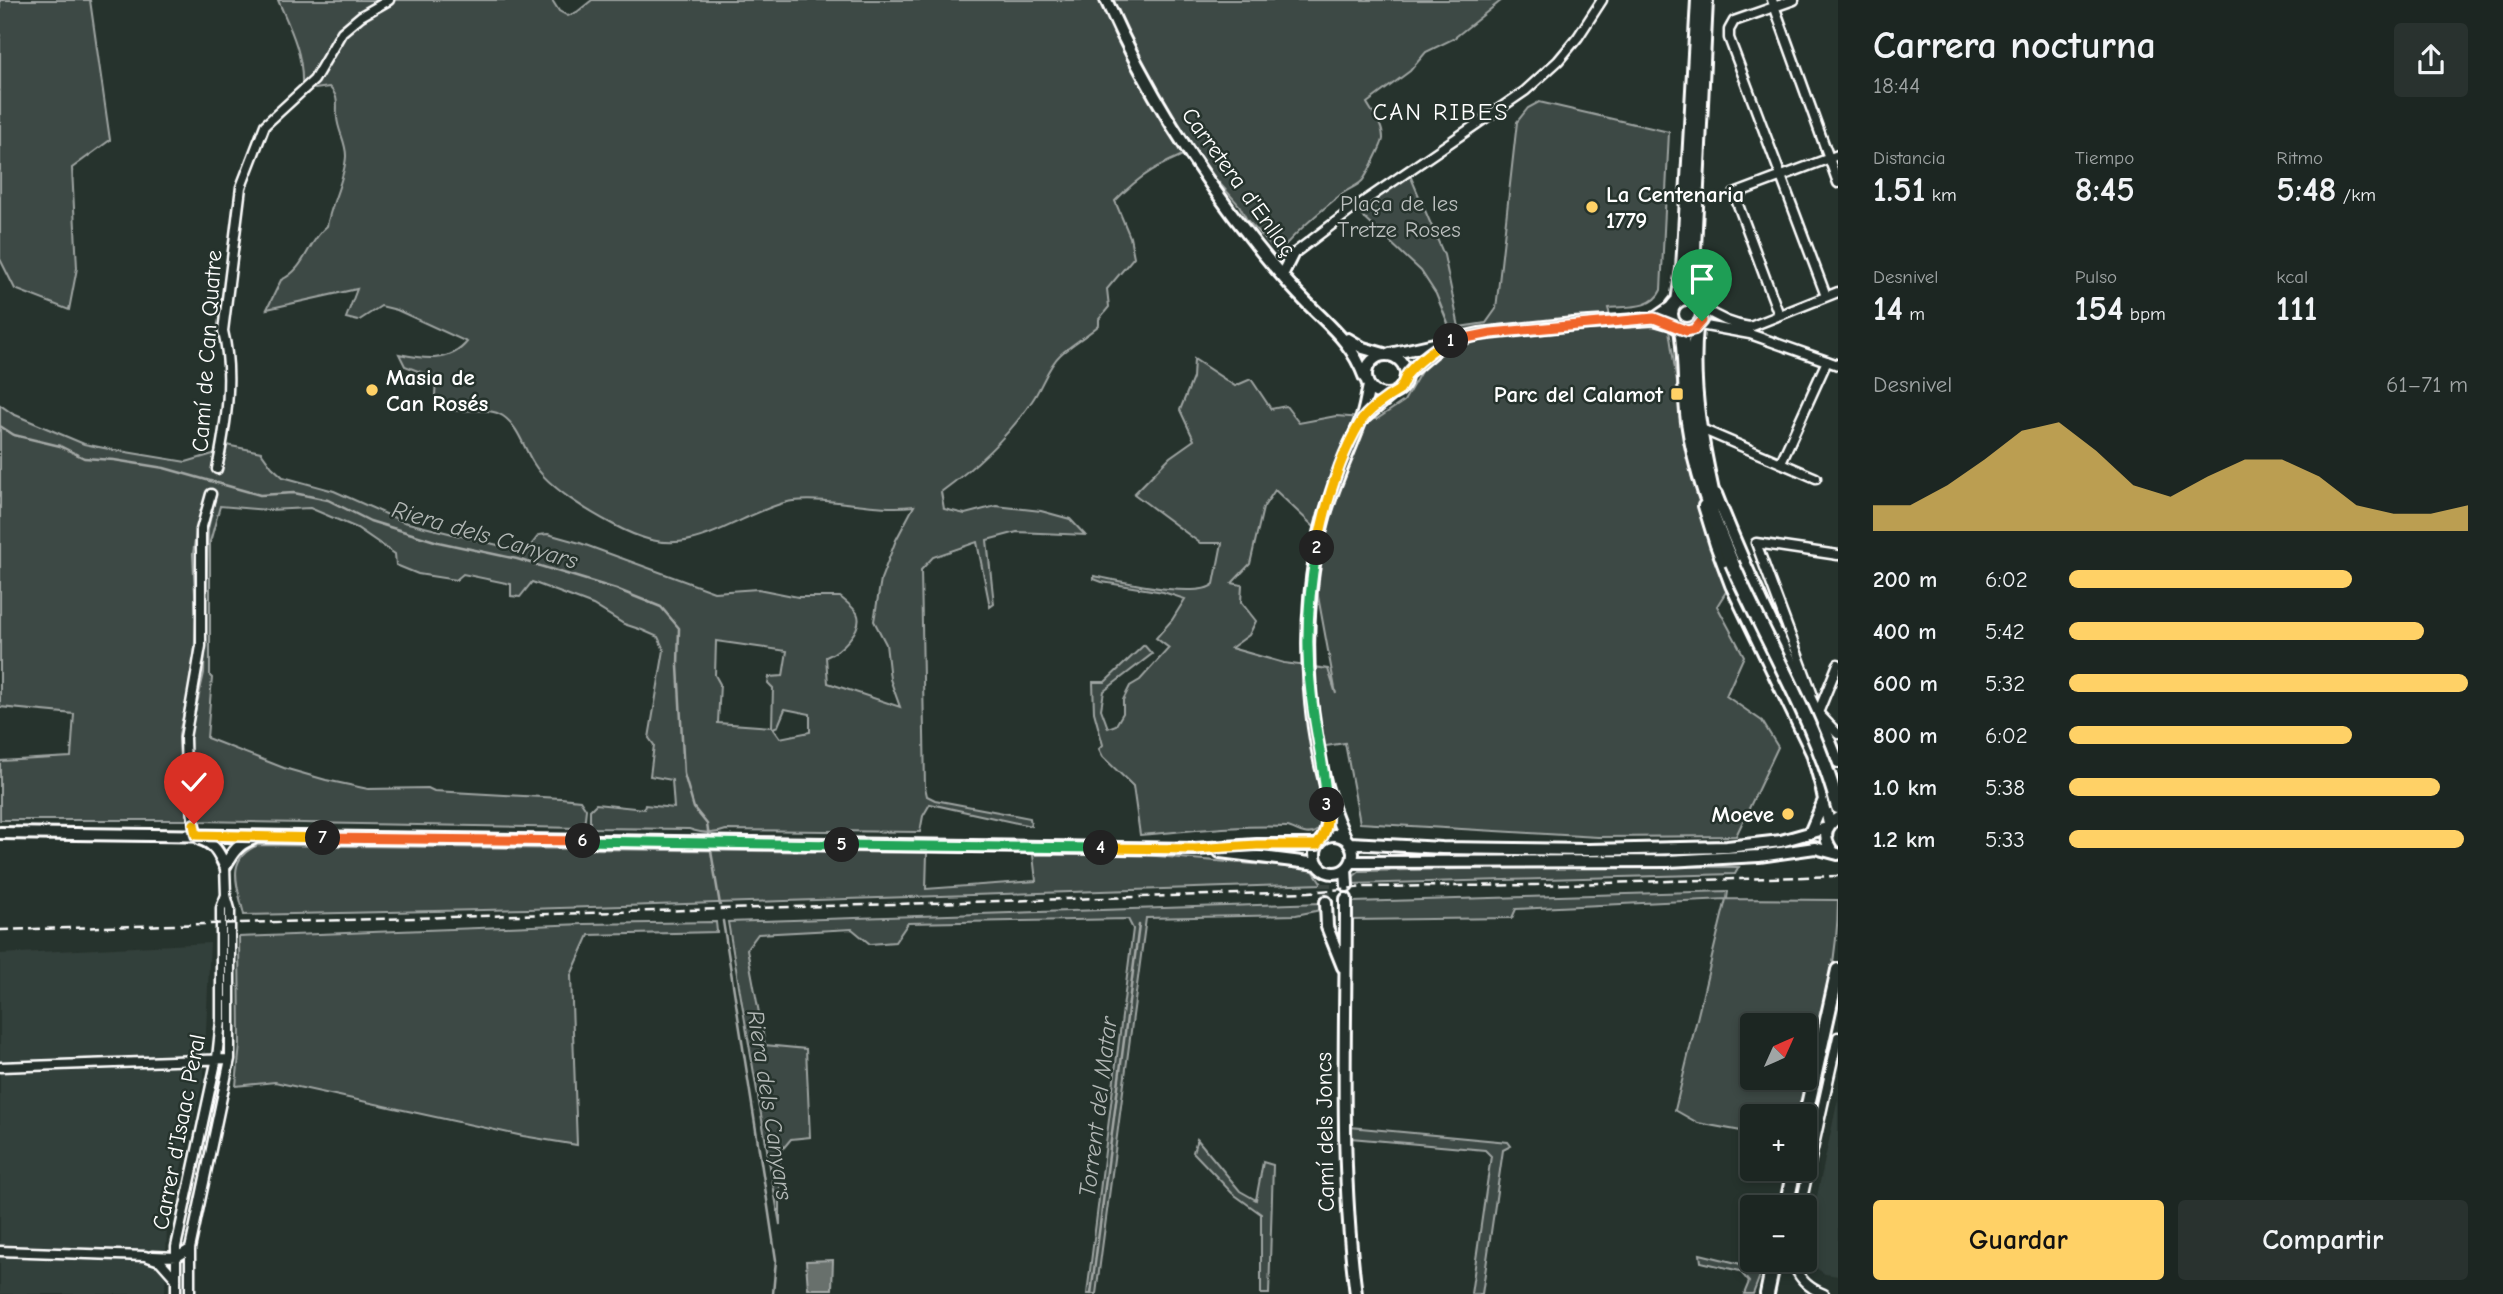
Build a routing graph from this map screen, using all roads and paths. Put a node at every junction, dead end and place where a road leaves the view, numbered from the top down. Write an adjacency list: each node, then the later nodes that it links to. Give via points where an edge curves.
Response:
1 (389, 0): 35 (street, Camí de Can Quatre, via 342,32 314,80 265,125 240,187 223,331 229,354 225,433)
2 (1106, 0): 13 (street, Carretera d'Enllaç, via 1165,118 1226,208)
3 (1602, 0): 12 (street, via 1558,61 1525,91)
4 (1698, 0): 17 (main road, via 1684,269)
5 (1706, 0): 18 (main road, via 1693,269)
6 (1794, 0): 7 (street)
7 (1773, 4): 9 (street); 10 (street, via 1734,21 1728,30)
8 (1838, 155): 9 (street)
9 (1828, 158): 10 (street); 11 (street)
10 (1781, 176): 16 (street); 19 (street, via 1734,194)
11 (1838, 183)
12 (1292, 255): 13 (street); 14 (street)
13 (1270, 262): 14 (street, Carretera d'Enllaç)
14 (1282, 275): 24 (street, Carretera d'Enllaç)
15 (1838, 292): 16 (street)
16 (1826, 296): 19 (street)
17 (1676, 303): 18 (main road, via 1687,298); 20 (street); 22 (main road, via 1671,316)
18 (1700, 305): 21 (main road, via 1703,317); 23 (street)
19 (1779, 315): 23 (street)
20 (1654, 318): 22 (street); 25 (street, via 1491,333)
21 (1698, 326): 22 (main road, via 1687,331); 23 (street); 33 (main road, via 1693,366)
22 (1678, 327): 37 (main road, via 1689,424)
23 (1750, 331): 27 (street)
24 (1341, 335): 26 (street, Carretera d'Enllaç, via 1363,348); 30 (street, Carretera d'Enllaç)
25 (1443, 343): 26 (street); 29 (street)
26 (1387, 354): 29 (street, via 1401,361); 30 (street, via 1367,366)
27 (1827, 361): 28 (street); 34 (street)
28 (1838, 365)
29 (1407, 374): 31 (street, via 1403,386)
30 (1367, 382): 31 (street, via 1379,394); 32 (street)
31 (1392, 394): 32 (street)
32 (1361, 420): 45 (street, via 1322,522 1308,614 1311,692)
33 (1699, 428): 34 (street); 37 (main road)
34 (1781, 463): 36 (street)
35 (217, 469)
36 (1816, 478)
37 (1705, 480): 41 (street); 43 (street, via 1706,513 1731,585); 47 (main road, bridge, via 1732,562 1811,727)
38 (211, 494): 51 (street, via 201,530 201,646 185,738)
39 (1838, 555): 41 (street, via 1756,543)
40 (1838, 664): 41 (street)
41 (1818, 713): 42 (street)
42 (1836, 739): 43 (street); 44 (street)
43 (1812, 753): 46 (street)
44 (1838, 762)
45 (1326, 783): 53 (street, via 1328,821); 54 (street)
46 (1824, 799): 48 (street); 50 (street)
47 (1838, 807)
48 (1831, 823): 50 (street); 56 (street, via 1825,839)
49 (0, 833): 51 (street)
50 (1810, 833): 54 (street, via 1781,841 1704,848 1442,848)
51 (192, 836): 52 (street); 58 (street, via 209,842)
52 (256, 837): 55 (street); 58 (street, via 233,851)
53 (1321, 841): 54 (street, via 1332,835); 55 (street); 59 (street, via 1315,854)
54 (1348, 841): 57 (street, via 1353,852)
55 (1195, 849): 59 (street)
56 (1836, 853): 57 (street, via 1815,848 1668,860)
57 (1349, 865): 59 (street, via 1334,872); 61 (street)
58 (225, 866): 62 (street, Carrer d'Isaac Peral)
59 (1321, 867): 60 (street)
60 (1326, 883)
61 (1347, 886)
62 (226, 895): 70 (street, Carrer d'Isaac Peral, via 221,908); 71 (street, Carrer d'Isaac Peral, via 230,909)
63 (1346, 899): 66 (street, Camí dels Joncs)
64 (1326, 902): 65 (street, Camí dels Joncs)
65 (1327, 928): 66 (street); 67 (street, Camí dels Joncs)
66 (1346, 946): 67 (street, Camí dels Joncs)
67 (1344, 970): 84 (street, Camí dels Joncs, via 1344,1142)
68 (1838, 970): 73 (main road)
69 (1838, 1037): 74 (street)
70 (217, 1059): 71 (street); 72 (street); 78 (street, Carrer d'Isaac Peral)
71 (230, 1059): 75 (street, Carrer d'Isaac Peral)
72 (0, 1067)
73 (1808, 1104)
74 (1803, 1195)
75 (190, 1249): 78 (street); 83 (street, Carrer d'Isaac Peral)
76 (0, 1251): 77 (street)
77 (145, 1255): 78 (street); 81 (street, via 160,1261)
78 (177, 1257): 81 (street, Carrer d'Isaac Peral)
79 (1772, 1272): 85 (main road)
80 (1798, 1272): 86 (street)
81 (176, 1279): 82 (street, Carrer d'Isaac Peral)
82 (176, 1294)
83 (190, 1294)
84 (1356, 1294)
85 (1767, 1294)
86 (1822, 1294): 87 (street)
87 (1834, 1294)

